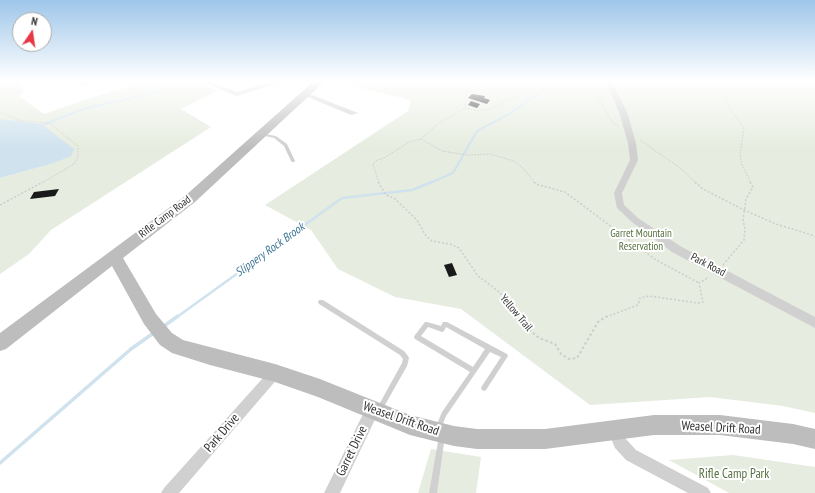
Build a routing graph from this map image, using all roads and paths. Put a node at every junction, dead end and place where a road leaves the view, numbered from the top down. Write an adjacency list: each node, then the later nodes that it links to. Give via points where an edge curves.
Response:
1 (296, 103): 11 (street, Rifle Camp Road)
2 (330, 103): 10 (street)
3 (466, 103): 8 (path)
4 (504, 103): 8 (path, via 479,111)
5 (602, 103): 12 (path, via 612,122)
6 (619, 103): 12 (street, Park Road)
7 (727, 103): 16 (path, via 744,128 740,155 753,187 746,199)
8 (465, 108): 13 (path, Yellow Trail, via 438,124)
9 (0, 112): 15 (path, via 17,120 49,123 78,146 78,158 67,169)
10 (354, 112)
11 (261, 134): 14 (lane, via 275,137 286,145); 18 (street, Rifle Camp Road, via 190,199)
12 (629, 134): 16 (path, via 680,168 703,189); 19 (street, Park Road, via 634,160 618,193 620,206 676,249)
13 (421, 139): 20 (path, via 442,151 467,155 490,154 514,161 536,184 565,192 656,260); 20 (path, Yellow Trail, via 399,147 373,164 377,179 386,195 394,198 412,214 432,241 459,248 478,276 498,291 521,315 531,331 539,338 555,344 561,354 568,359 577,358 598,322 609,315 638,305 640,298 650,296 703,302)
14 (293, 161)
15 (0, 205)
16 (744, 210): 17 (path); 19 (path, via 744,240)
17 (815, 236)
18 (114, 256): 23 (street, Rifle Camp Road); 26 (street, Weasel Drift Road, via 150,319 166,339 193,353)
19 (719, 271): 20 (path); 22 (street, Park Road)
20 (700, 283)
21 (321, 302): 28 (lane, via 406,358 405,364)
22 (815, 323)
23 (0, 343)
24 (489, 348): 25 (lane); 25 (lane, via 445,324 442,329 427,324 418,336); 27 (lane, via 505,356)
25 (474, 371): 30 (lane, via 444,414)
26 (275, 372): 28 (street, Weasel Drift Road); 32 (street, Park Drive)
27 (484, 388)
28 (375, 411): 30 (street, Weasel Drift Road, via 410,425); 33 (street, Garret Drive)
29 (615, 431): 30 (street, Weasel Drift Road, via 510,440 477,439); 31 (street, Weasel Drift Road, via 654,425 720,425); 35 (street, via 620,443 631,455)
30 (440, 432): 34 (lane)
31 (815, 439)
32 (169, 493)
33 (332, 493)
34 (433, 493)
35 (703, 493)

